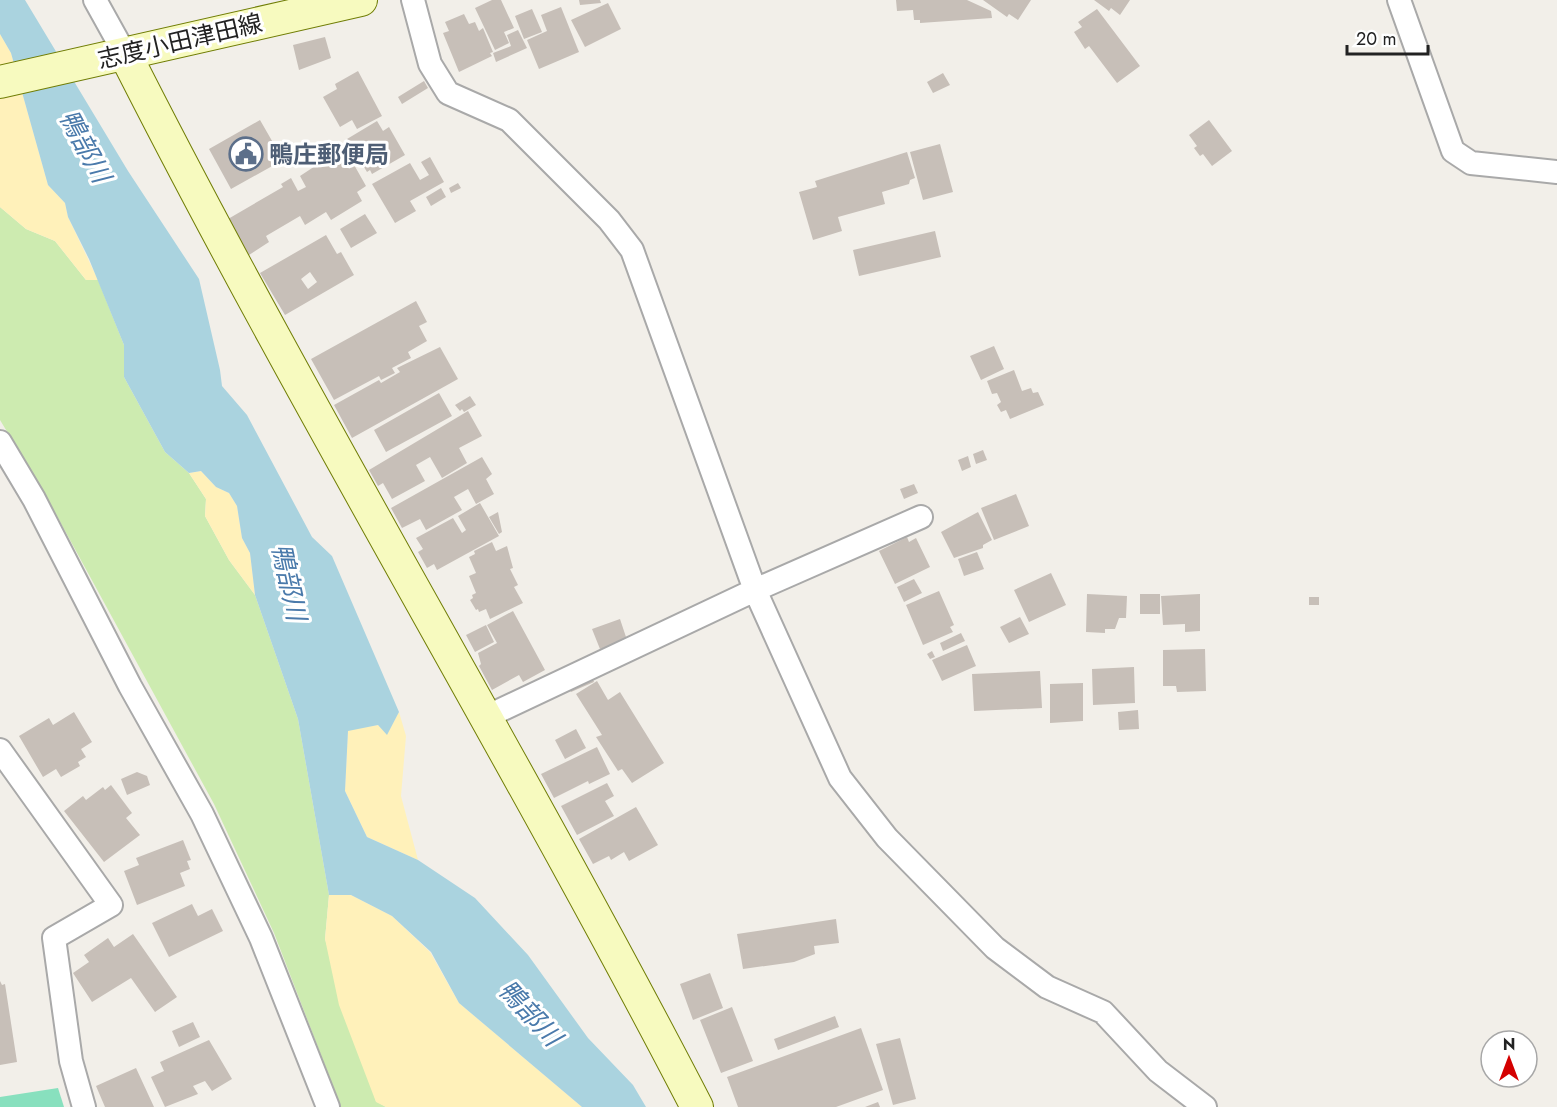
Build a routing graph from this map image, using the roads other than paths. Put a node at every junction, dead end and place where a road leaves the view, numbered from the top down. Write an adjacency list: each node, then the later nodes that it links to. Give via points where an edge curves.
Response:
1 (95, 0): 5 (street)
2 (361, 0): 5 (street, 志度小田津田線)
3 (413, 0): 10 (street, via 430,64 448,93 509,120 609,220 632,250)
4 (1399, 0): 7 (street, via 1453,151 1471,163)
5 (112, 57): 6 (street, 志度小田津田線); 11 (street, via 203,207)
6 (0, 82)
7 (1557, 172)
8 (0, 442): 14 (street, via 202,814 261,938)
9 (921, 517): 10 (street)
10 (756, 590): 11 (street); 16 (street, via 840,778 888,838 995,948 1047,987 1103,1012 1158,1071)
11 (486, 717): 15 (street)
12 (0, 750): 13 (street, via 111,906 54,938 71,1061)
13 (84, 1107)
14 (328, 1107)
15 (697, 1107)
16 (1204, 1107)

